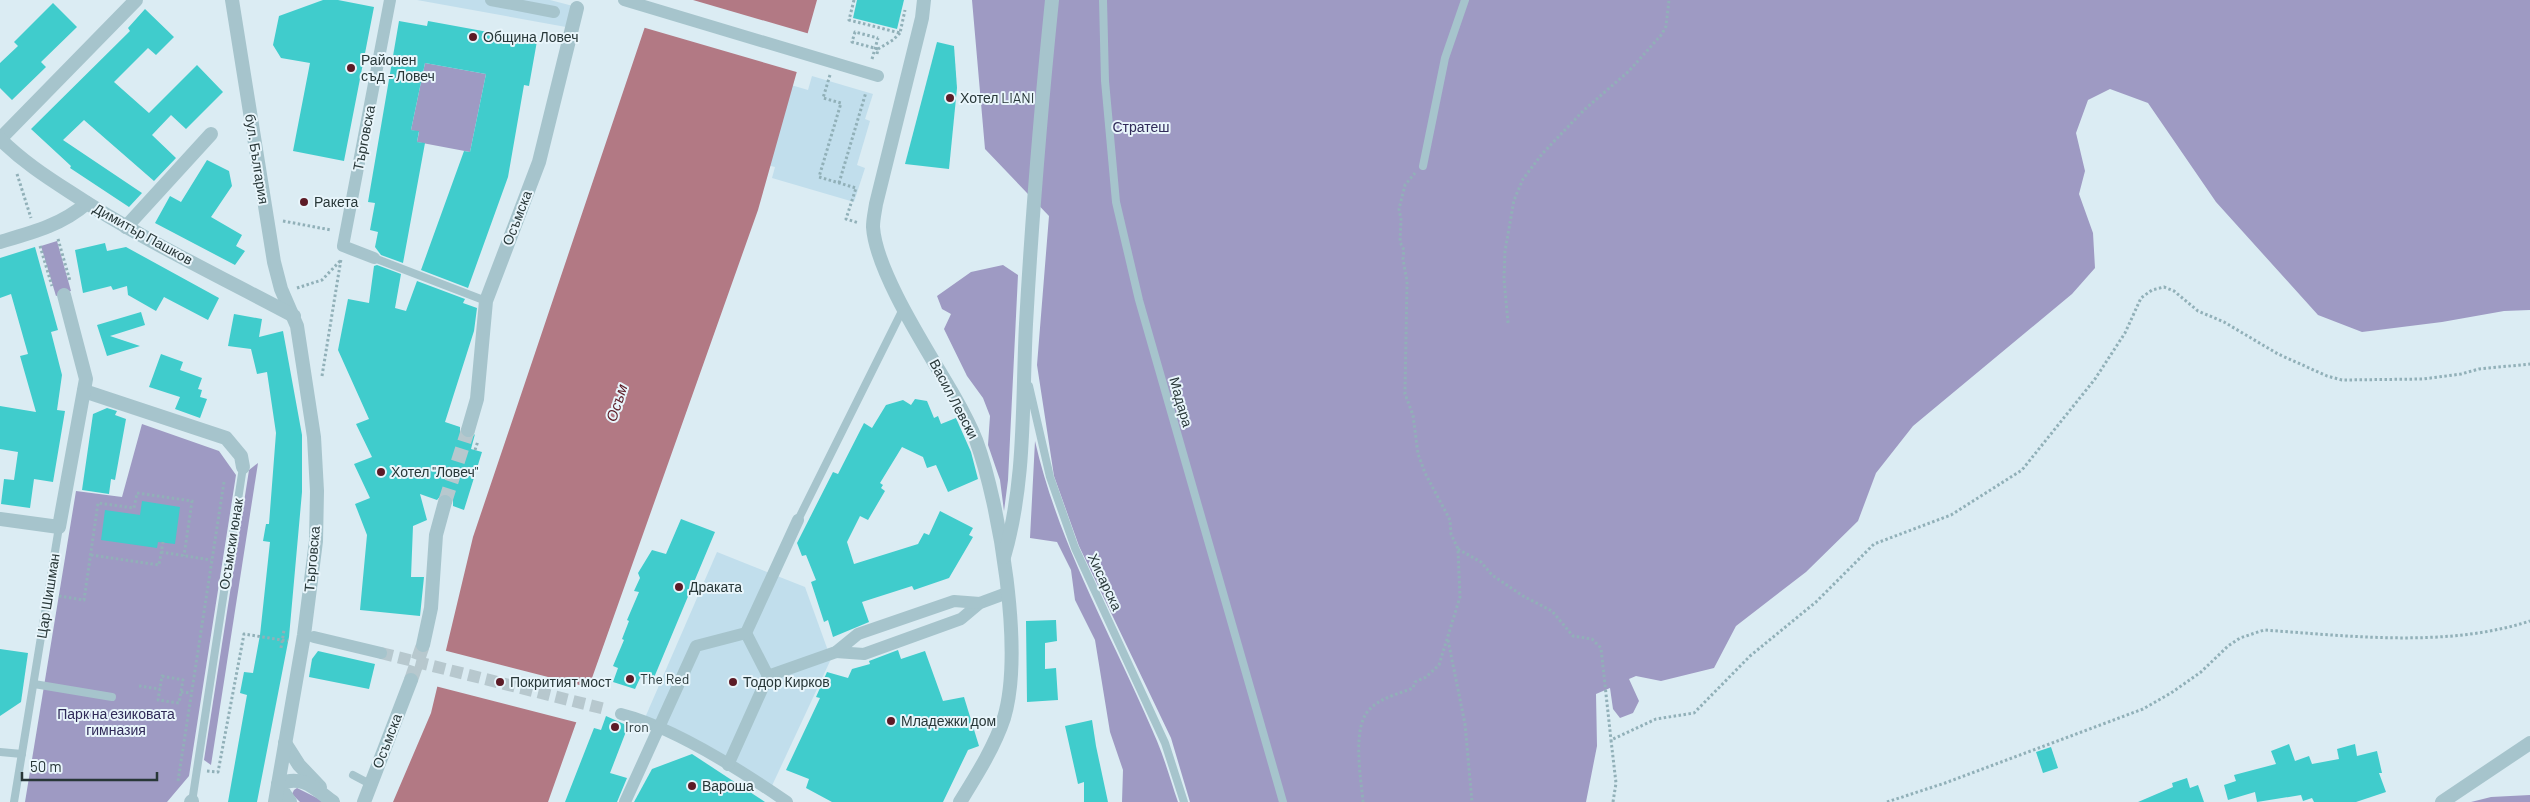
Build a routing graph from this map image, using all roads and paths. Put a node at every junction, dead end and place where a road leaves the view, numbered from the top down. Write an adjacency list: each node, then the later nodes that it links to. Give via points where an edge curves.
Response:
1 (136, 0): 22 (street)
2 (232, 0): 41 (street, бул. България, via 274,262 281,289)
3 (390, 0): 33 (street, Търговска)
4 (491, 0): 14 (street)
5 (624, 0): 18 (street, bridge)
6 (854, 0): 15 (path, via 849,20)
7 (924, 0): 40 (street, Васил Левски, via 873,226 877,247)
8 (1052, 0): 44 (street, via 1038,131)
9 (1103, 0): 106 (lane, Мадара, via 1105,81 1116,202 1139,300)
10 (1465, 0): 23 (lane, via 1444,58)
11 (1669, 0): 42 (path, via 1662,34 1630,72 1584,110 1523,178 1514,200 1505,251)
12 (577, 8): 39 (street, Осъмска, via 538,162)
13 (906, 8): 15 (path)
14 (554, 12)
15 (900, 33): 16 (path)
16 (878, 49): 17 (path); 19 (path, bridge, via 852,42 855,32 878,38)
17 (877, 54)
18 (833, 62): 19 (street, bridge); 25 (path, via 823,98 841,104 820,177)
19 (873, 74)
20 (866, 92): 25 (path)
21 (211, 134): 30 (street)
22 (0, 139): 26 (street, Димитър Пашков, via 23,161)
23 (1423, 166): 55 (path, via 1410,176 1399,209 1400,242 1404,250 1407,281 1405,387 1413,415 1418,454 1450,520 1451,534)
24 (15, 169): 28 (path)
25 (839, 183): 29 (path, via 856,188 846,219)
26 (87, 203): 30 (street, Димитър Пашков); 34 (street, via 60,222)
27 (283, 221): 33 (path)
28 (33, 223)
29 (859, 223)
30 (126, 227): 41 (street, Димитър Пашков)
31 (56, 234): 38 (path)
32 (38, 239): 38 (path)
33 (344, 240): 35 (street); 36 (path)
34 (0, 242)
35 (374, 258): 39 (lane)
36 (341, 260): 37 (path, via 322,280); 45 (path)
37 (296, 288)
38 (62, 289): 46 (street, Цар Шишман, via 85,366)
39 (486, 301): 47 (street, Осъмска, via 477,399)
40 (904, 307): 52 (lane); 60 (street, Васил Левски, via 976,439)
41 (294, 316): 86 (street, Търговска, via 306,373 317,491 316,541)
42 (1508, 322)
43 (2530, 364): 85 (path, via 2424,379 2342,380 2278,354 2224,322 2198,311 2174,291 2164,287 2152,290 2142,298 2125,333 2095,379 2022,470 1951,515 1874,544 1816,602 1750,656 1694,713 1656,719)
44 (1024, 365): 60 (street, via 1020,469 1013,527); 105 (lane, Хисарска, via 1050,477 1075,548 1165,743)
45 (321, 378)
46 (84, 391): 48 (street, Осъмски юнак, via 226,438 241,456); 53 (street, Цар Шишман)
47 (468, 430)
48 (243, 467): 97 (lane, Осъмски юнак)
49 (224, 482): 59 (path)
50 (445, 502): 71 (street, via 436,535 431,608)
51 (0, 519): 53 (street)
52 (798, 520): 66 (street)
53 (59, 527): 62 (lane, Цар Шишман)
54 (163, 542): 56 (path)
55 (1458, 549): 69 (path, via 1460,597); 85 (path, via 1482,562 1492,575 1523,596 1552,611 1573,636 1592,639 1601,648)
56 (162, 552): 57 (path, via 160,565); 58 (path)
57 (91, 555): 58 (path, via 98,502 134,508 136,492 192,501); 62 (path, via 84,600)
58 (184, 556): 59 (path)
59 (211, 560): 81 (path)
60 (1003, 560): 61 (street, Васил Левски)
61 (1008, 593): 63 (street); 104 (street, Васил Левски, via 1012,654 1010,688 1003,719)
62 (48, 595): 77 (lane, Цар Шишман)
63 (980, 603): 73 (street, via 954,601 858,634); 73 (street, via 961,619 864,654)
64 (2530, 620): 110 (path, via 2513,626 2431,638 2264,630 2240,638 2201,672 2143,709)
65 (284, 630): 68 (path)
66 (746, 633): 75 (street); 84 (street, via 696,646)
67 (314, 637): 74 (street)
68 (282, 640): 70 (path); 72 (path); 91 (path, via 244,634)
69 (1448, 640): 107 (path, via 1439,665 1426,677 1414,682 1413,688 1370,708 1359,727); 108 (path, via 1465,724)
70 (292, 642)
71 (423, 645)
72 (281, 648)
73 (836, 652): 75 (street)
74 (381, 653)
75 (768, 676): 90 (street)
76 (411, 680): 95 (street, Осъмска)
77 (34, 684): 82 (lane); 89 (lane, Цар Шишман)
78 (139, 686): 79 (path)
79 (160, 689): 80 (path, via 158,700 179,703); 80 (path, via 162,676 183,680)
80 (181, 692): 81 (path)
81 (191, 693): 93 (path)
82 (112, 697)
83 (621, 714): 84 (street)
84 (659, 726): 90 (street); 102 (street)
85 (1611, 740): 109 (path, via 1616,783)
86 (286, 742): 94 (street, Търговска); 100 (street, via 299,765)
87 (2530, 743): 111 (street)
88 (0, 752): 89 (lane)
89 (22, 754): 96 (lane, Цар Шишман)
90 (728, 765): 103 (street)
91 (218, 772)
92 (353, 775): 95 (lane)
93 (178, 781)
94 (278, 784): 98 (street, Търговска); 99 (street); 100 (street, via 296,779)
95 (370, 784): 101 (street, Осъмска)
96 (14, 802)
97 (192, 802)
98 (275, 802)
99 (290, 802)
100 (334, 802)
101 (364, 802)
102 (625, 802)
103 (787, 802)
104 (960, 802)
105 (1184, 802)
106 (1283, 802)
107 (1363, 802)
108 (1472, 802)
109 (1613, 802)
110 (1887, 802)
111 (2442, 802)

